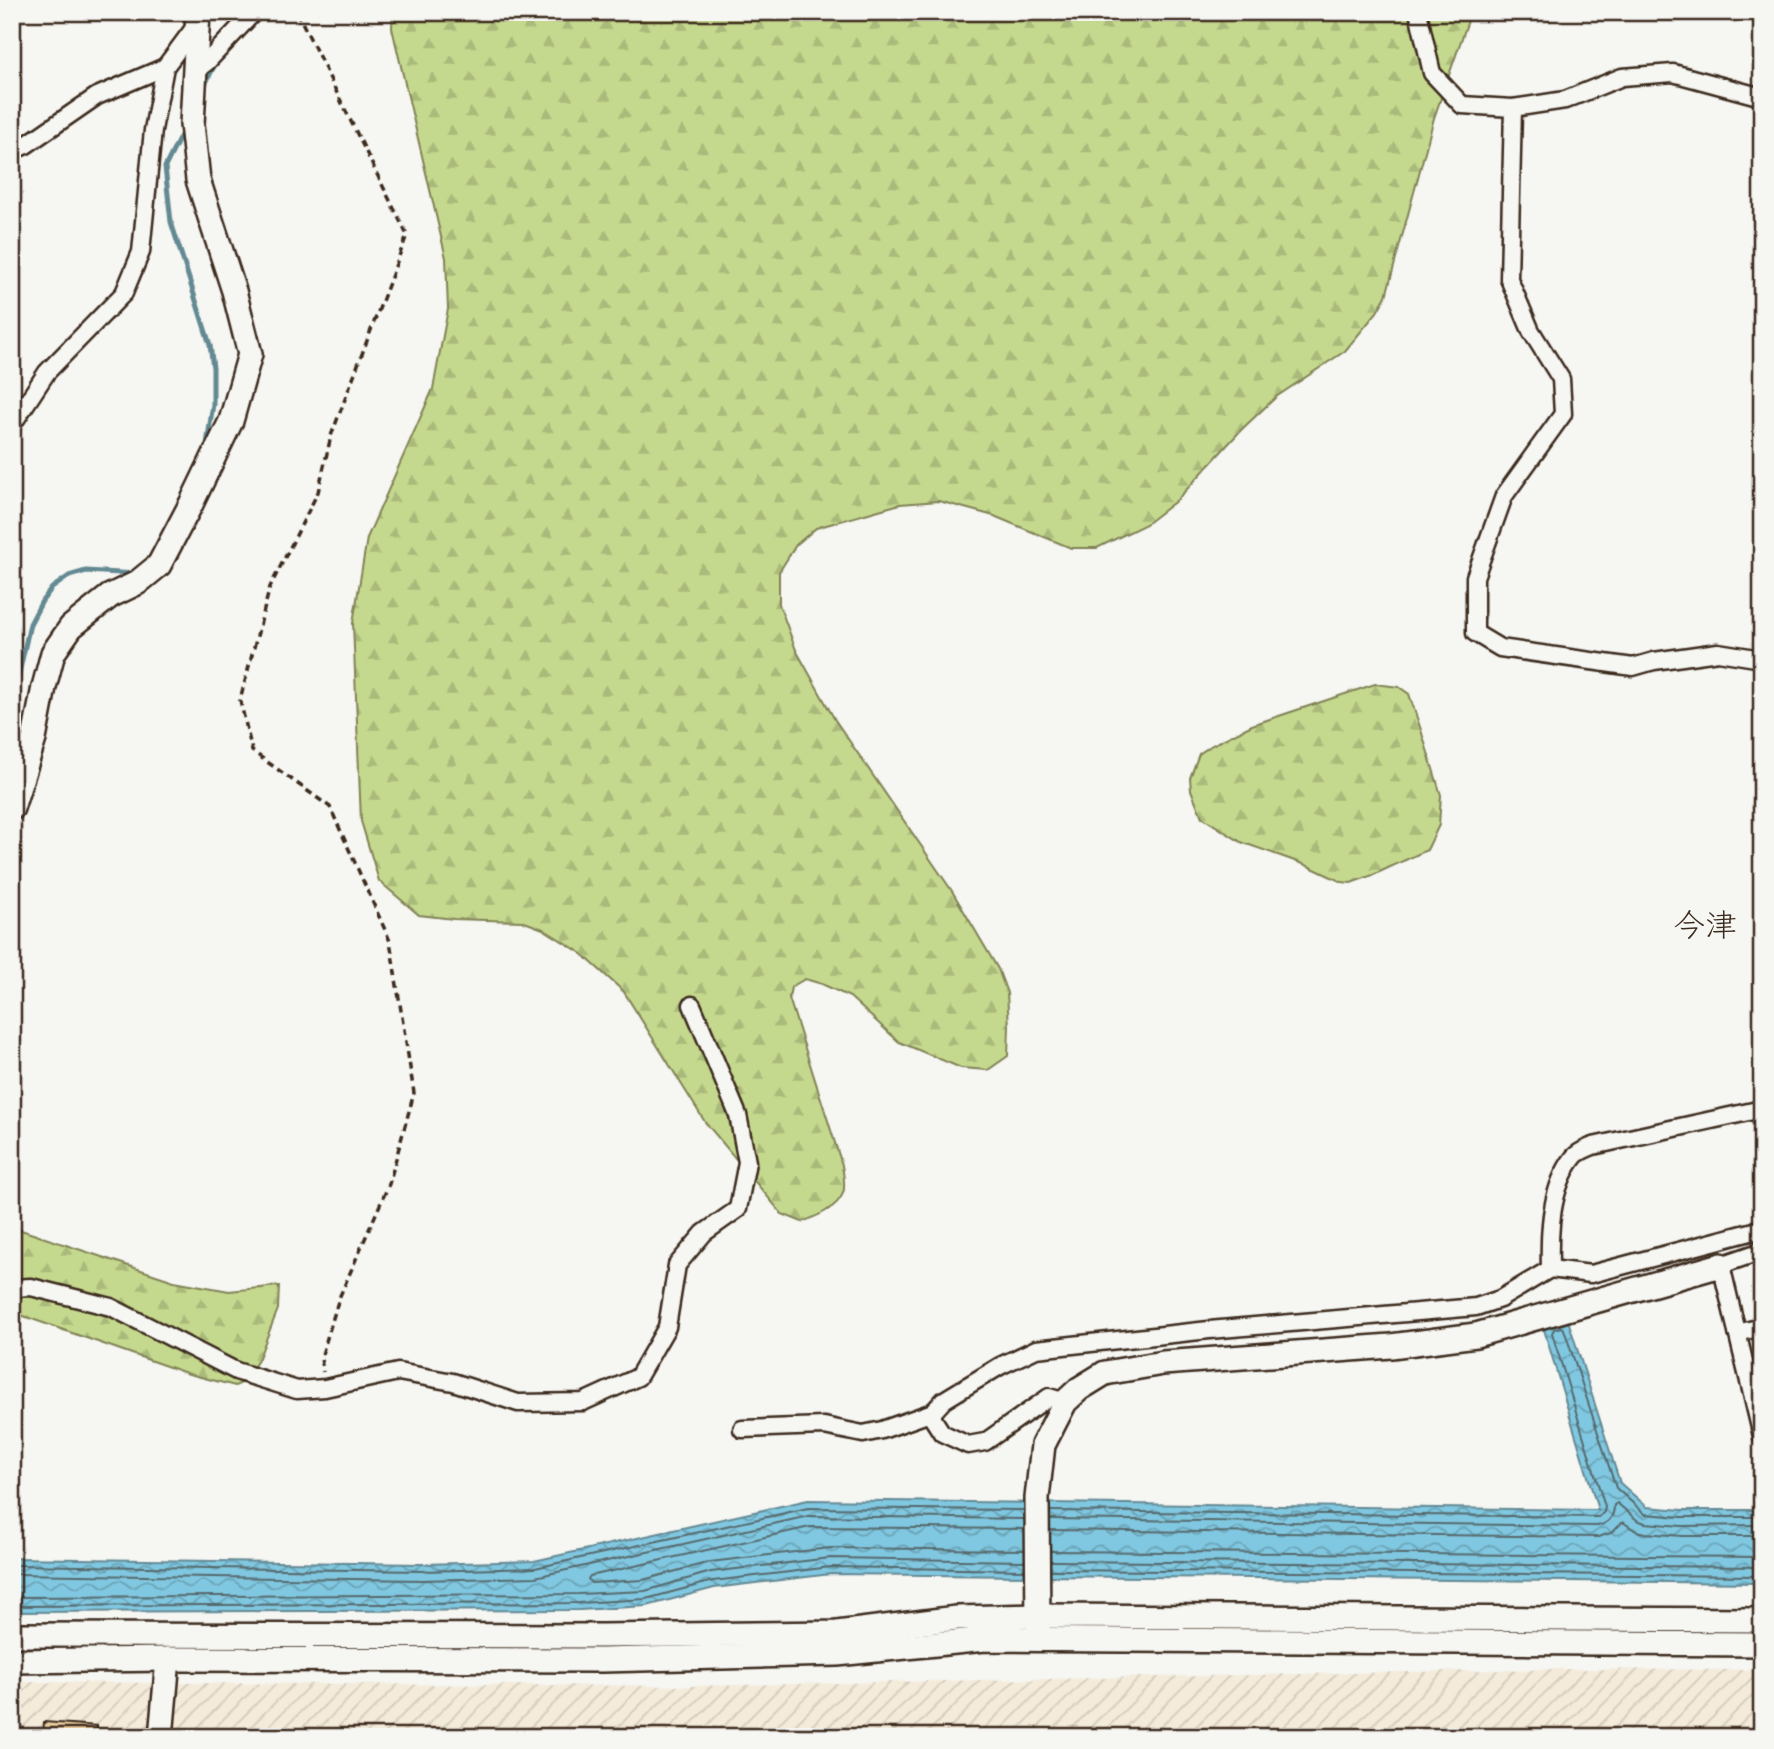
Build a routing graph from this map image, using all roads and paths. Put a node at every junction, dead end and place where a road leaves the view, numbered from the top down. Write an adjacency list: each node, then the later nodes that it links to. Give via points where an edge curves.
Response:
1 (254, 12): 6 (street)
2 (297, 12): 22 (path, via 407,234 331,436 318,492 270,587 240,700 252,751 330,807 390,940 414,1093 389,1184 335,1310 321,1358)
3 (1418, 12): 8 (street, via 1432,73 1462,105)
4 (197, 18): 5 (street); 6 (street)
5 (164, 67): 9 (street, via 97,96); 10 (street, via 141,252 124,293 47,372)
6 (195, 71): 12 (street, via 192,124 198,180 250,354 231,421 159,565 71,627 53,653 34,739)
7 (1762, 97): 8 (street, via 1673,73 1622,77 1565,100)
8 (1513, 108): 11 (street, via 1509,279 1531,331 1561,379 1563,414 1504,496 1475,577 1475,633 1500,648 1633,667 1718,652)
9 (12, 151)
10 (12, 425)
11 (1762, 659)
12 (12, 808)
13 (692, 1005): 22 (street, via 738,1115 747,1162 738,1209 705,1233 677,1265 667,1327 638,1377 583,1402 518,1403 453,1382 398,1372)
14 (1762, 1109): 18 (street, via 1593,1146 1576,1155 1553,1202)
15 (1762, 1229): 18 (street, via 1591,1274)
16 (1762, 1251): 17 (street)
17 (1721, 1265): 21 (street); 23 (street, via 1476,1335 1163,1363 1105,1373)
18 (1550, 1269): 24 (street, via 1500,1299 1476,1307 1036,1349 944,1400)
19 (12, 1288): 22 (street, via 31,1287 111,1307 236,1370 297,1390)
20 (1762, 1327): 21 (street)
21 (1737, 1334): 26 (street)
22 (325, 1388)
23 (1065, 1402): 24 (street, via 1049,1396 985,1442 968,1445 942,1433); 27 (street, via 1043,1445 1037,1498)
24 (933, 1412): 25 (street, via 863,1434 824,1426)
25 (742, 1429)
26 (1762, 1436)
27 (1038, 1606): 28 (street); 29 (street, via 837,1633); 30 (street)
28 (1762, 1620)
29 (12, 1636)
30 (1038, 1640): 31 (street); 32 (street, via 985,1639 837,1654 602,1660)
31 (1762, 1644)
32 (168, 1659): 33 (street); 34 (street)
33 (12, 1661)
34 (161, 1737)

